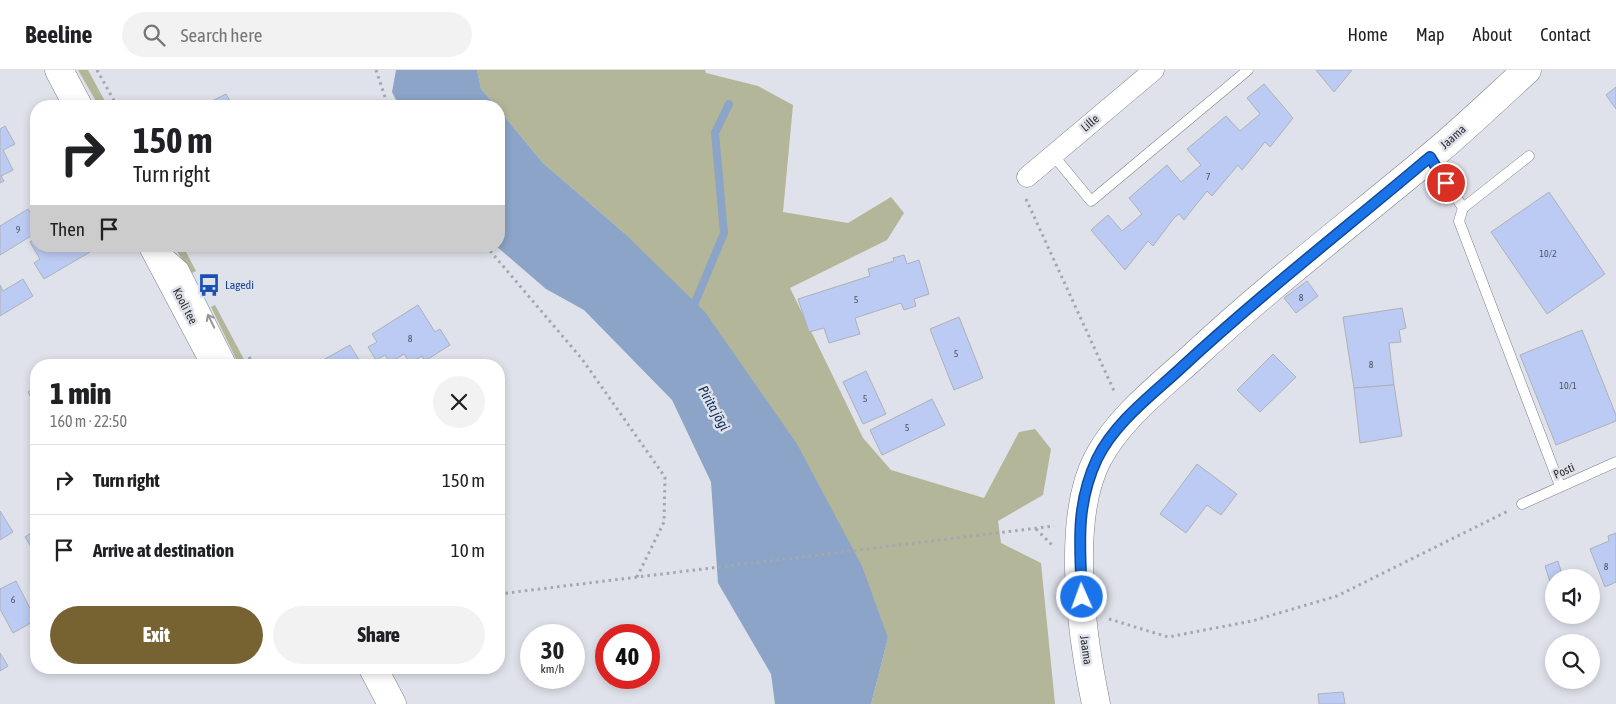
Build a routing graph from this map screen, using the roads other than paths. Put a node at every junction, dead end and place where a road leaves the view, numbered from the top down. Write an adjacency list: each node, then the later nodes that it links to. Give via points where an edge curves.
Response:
1 (58, 70): 5 (street)
2 (1154, 70): 6 (street, Lille)
3 (1248, 70): 6 (lane, via 1091,201)
4 (1527, 70): 8 (street, Jaama)
5 (75, 100)
6 (1053, 155): 9 (street, Lille)
7 (1529, 156): 10 (lane)
8 (1430, 157): 10 (lane); 20 (street, Jaama, via 1237,316 1124,421 1098,458 1083,499 1079,523 1086,655)
9 (1027, 177)
10 (1462, 208): 16 (lane, via 1459,221)
11 (156, 252): 13 (street, Kooli tee)
12 (164, 252): 14 (lane, one-way to 12, via 183,267)
13 (213, 359)
14 (229, 359)
15 (1616, 462): 16 (lane, Posti)
16 (1560, 486): 17 (lane, Posti)
17 (1522, 504)
18 (376, 674): 19 (street)
19 (392, 704)
20 (1096, 704)

